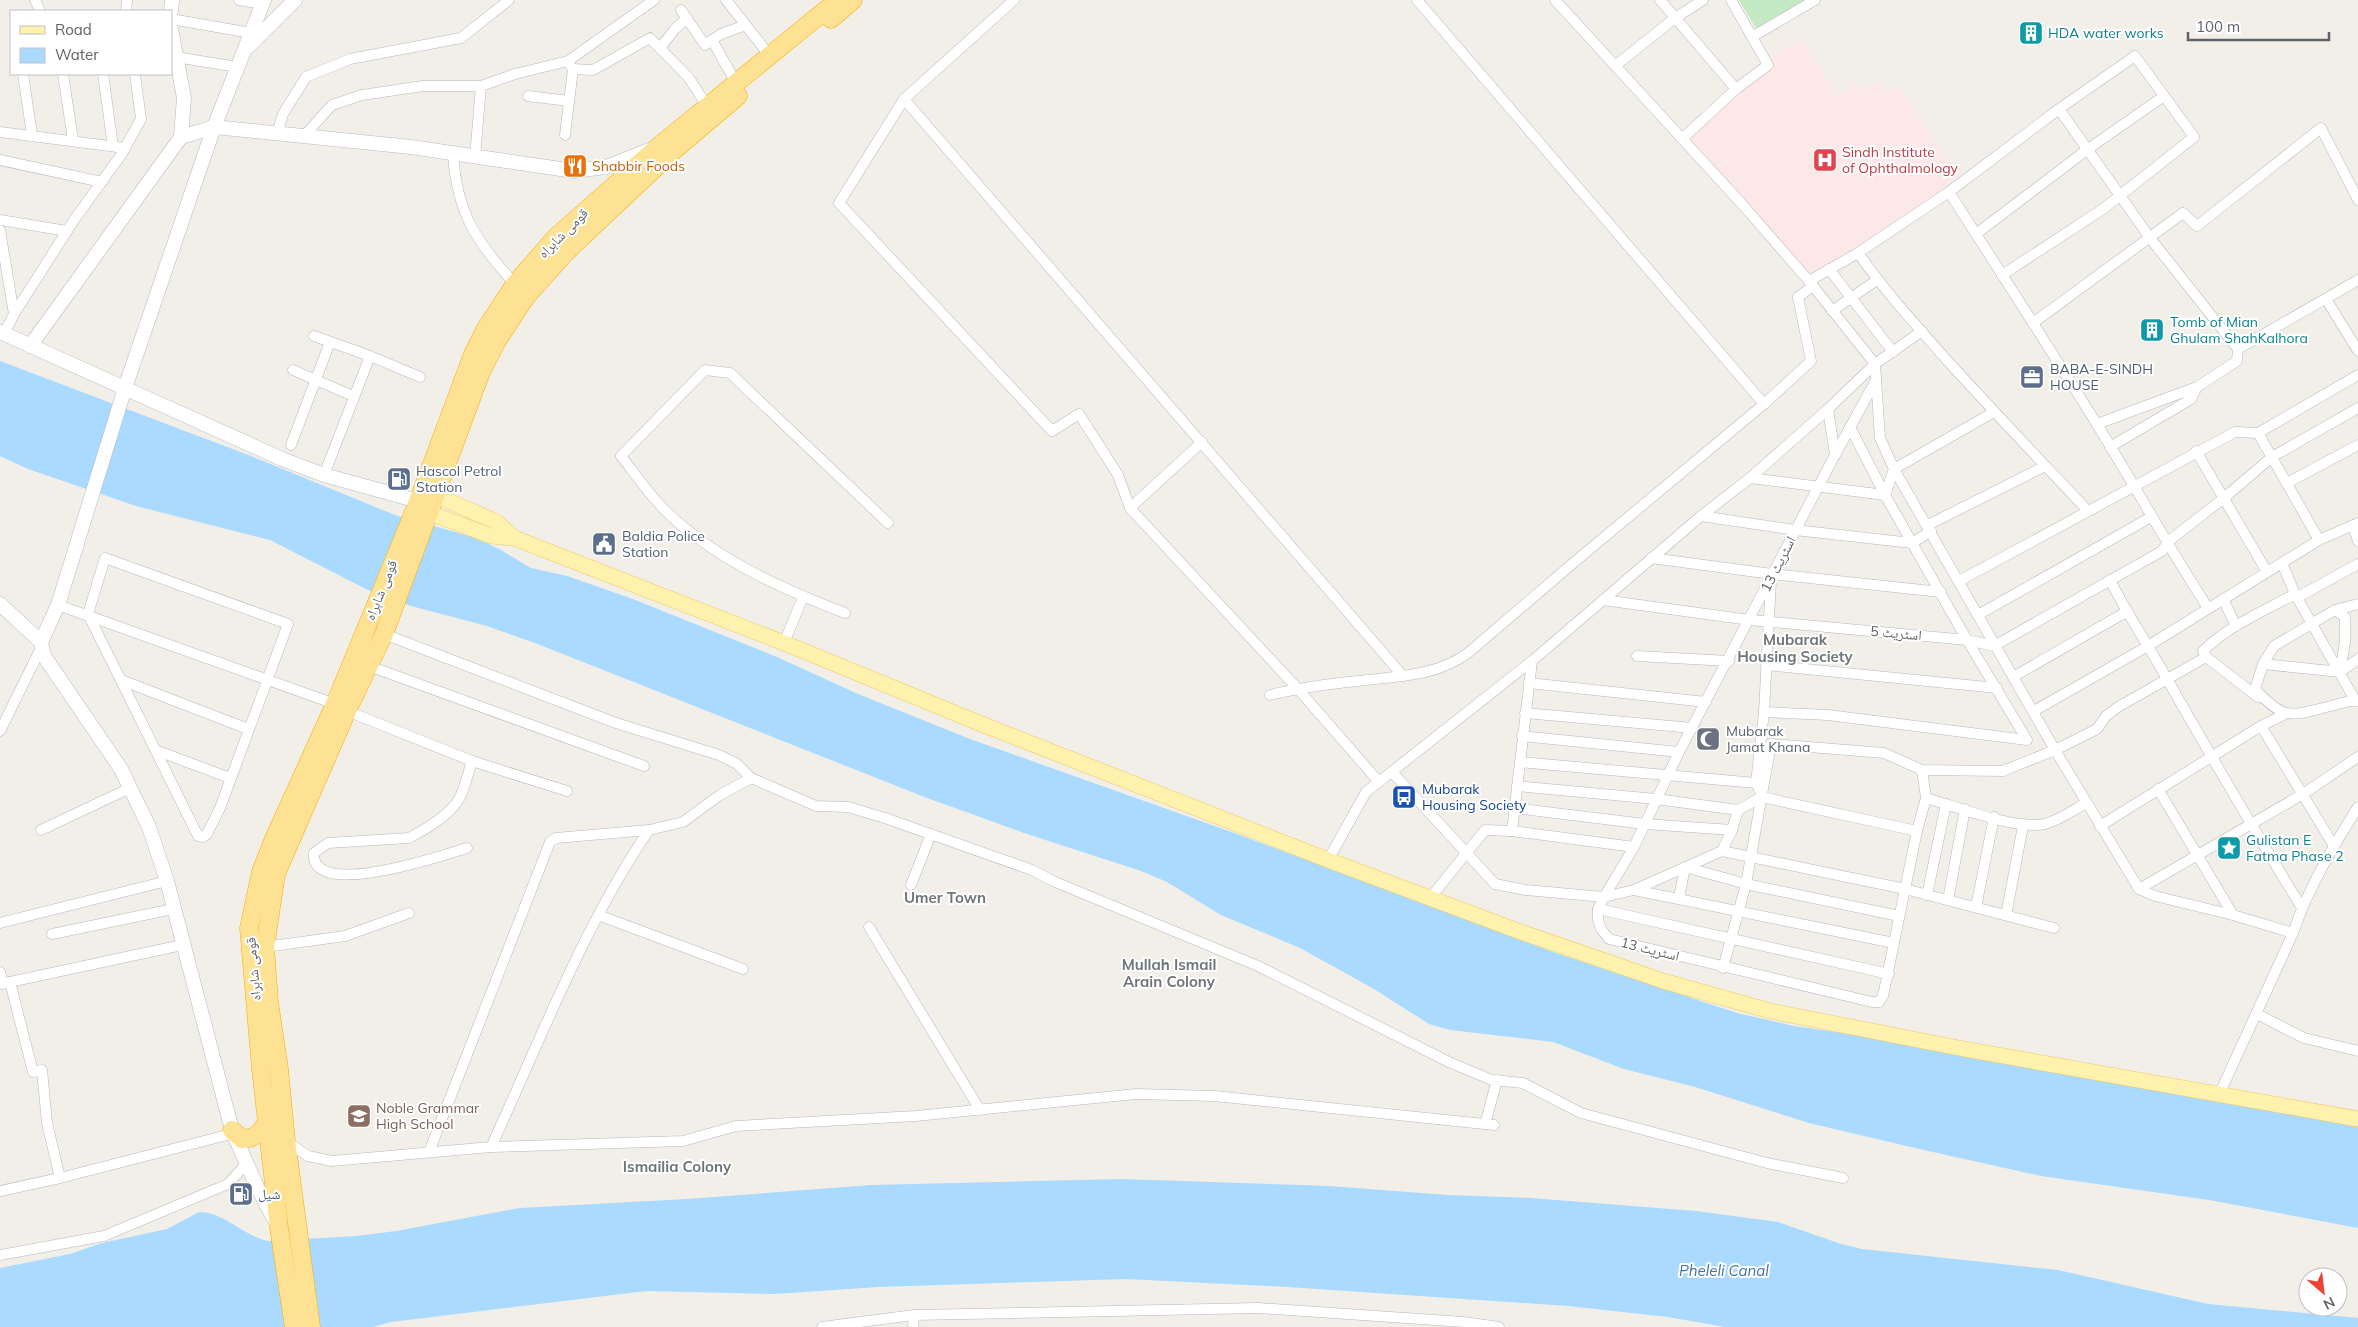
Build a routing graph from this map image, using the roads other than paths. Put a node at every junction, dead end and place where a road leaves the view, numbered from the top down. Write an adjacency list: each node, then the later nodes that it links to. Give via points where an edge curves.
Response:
1 (239, 0): 15 (street)
2 (295, 0): 24 (street)
3 (509, 0): 45 (street, via 461,38 350,59 306,77 283,114)
4 (654, 0): 27 (street)
5 (726, 0): 18 (street)
6 (838, 0): 25 (highway, قومی شاہراہ)
7 (853, 0): 91 (highway, قومی شاہراہ, via 672,152 567,251 526,298)
8 (1014, 0): 39 (street)
9 (1417, 0): 99 (street)
10 (1554, 0): 28 (street)
11 (1660, 0): 16 (street)
12 (1702, 0): 16 (street)
13 (1731, 0): 21 (street)
14 (1815, 0): 21 (street)
15 (263, 2): 19 (street)
16 (1675, 18): 28 (street); 36 (street)
17 (172, 19): 19 (street)
18 (746, 25): 22 (street); 25 (street)
19 (251, 33): 24 (street)
20 (172, 35): 26 (street)
21 (1752, 37): 36 (street, via 1768,65)
22 (712, 40): 23 (street, via 705,45 684,14); 34 (street)
23 (660, 48): 27 (street, via 650,38 593,70); 41 (street, via 690,78)
24 (244, 52): 29 (street)
25 (770, 56): 34 (highway, قومی شاہراہ)
26 (176, 57): 29 (street); 49 (street, via 184,98)
27 (570, 65): 35 (street, via 515,74); 40 (street)
28 (1616, 66): 50 (street)
29 (237, 67): 43 (street)
30 (23, 75): 46 (street)
31 (63, 75): 51 (street)
32 (103, 75): 52 (street)
33 (134, 75): 54 (street, via 141,119)
34 (736, 83): 41 (highway, قومی شاہراہ)
35 (481, 86): 48 (street, via 424,86 362,95 332,105); 57 (street)
36 (1736, 89): 50 (street)
37 (528, 96): 40 (street)
38 (2164, 96): 42 (street, via 2135,56); 55 (street); 61 (street, via 2194,136)
39 (904, 99): 106 (street); 123 (street, via 839,203 1052,431 1079,414 1118,475)
40 (569, 101): 47 (street)
41 (707, 106): 53 (highway, قومی شاہراہ)
42 (2059, 109): 55 (street); 60 (street)
43 (214, 127): 45 (street); 49 (street); 97 (street)
44 (0, 132): 46 (street)
45 (276, 134): 48 (street)
46 (32, 135): 51 (street)
47 (565, 135)
48 (304, 136): 56 (street)
49 (181, 137): 84 (street)
50 (1682, 139): 73 (street)
51 (73, 140): 52 (street)
52 (113, 146): 54 (street)
53 (659, 146): 57 (street, via 606,167 574,171); 74 (highway, قومی شاہراہ, via 556,237)
54 (125, 148): 59 (street)
55 (2088, 150): 61 (street); 66 (street)
56 (453, 154): 57 (street); 74 (street, via 455,184 469,224 491,258)
57 (475, 157)
58 (0, 160): 59 (street)
59 (102, 182): 65 (street)
60 (1949, 192): 66 (street); 68 (street)
61 (2118, 195): 67 (street); 70 (street, via 2103,209)
62 (2358, 200): 67 (street, via 2321,128 2197,226 2183,212)
63 (0, 220): 65 (street)
64 (0, 230): 78 (street)
65 (67, 231): 78 (street)
66 (1976, 234): 70 (street)
67 (2150, 238): 79 (street); 85 (street)
68 (1858, 252): 69 (street); 71 (street)
69 (1830, 269): 73 (street); 75 (street)
70 (2002, 275): 79 (street)
71 (1877, 280): 75 (street); 80 (street)
72 (2358, 280): 76 (street)
73 (1811, 283): 77 (street); 99 (street, via 1798,297 1811,361)
74 (515, 284): 91 (highway, قومی شاہراہ, via 485,330)
75 (1851, 298): 77 (street); 87 (street)
76 (2326, 299): 85 (street); 86 (street)
77 (1832, 311): 89 (street)
78 (14, 314): 81 (street)
79 (2033, 323): 103 (street)
80 (1922, 331): 87 (street); 102 (street)
81 (2, 333): 84 (street)
82 (314, 336): 83 (street)
83 (330, 342): 88 (street); 95 (street)
84 (30, 346): 97 (street)
85 (2238, 349): 96 (street, via 2237,361)
86 (2358, 351)
87 (1893, 352): 89 (street)
88 (370, 356): 93 (street); 98 (street)
89 (1876, 364): 94 (street); 101 (street)
90 (293, 370): 95 (street)
91 (474, 370): 121 (highway, قومی شاہراہ); 124 (highway, قومی شاہراہ)
92 (2358, 375): 105 (street)
93 (420, 377)
94 (1876, 379): 104 (street, اسٹریٹ 13); 114 (street, via 1880,438)
95 (316, 380): 98 (street); 107 (street)
96 (2197, 387): 103 (street); 109 (street, via 2192,399)
97 (125, 388): 115 (street); 150 (street)
98 (353, 396): 115 (street)
99 (1764, 404): 177 (street, via 1468,653 1452,665)
100 (2358, 408): 112 (street)
101 (1828, 409): 111 (street); 116 (street)
102 (1994, 412): 113 (street); 114 (street)
103 (2097, 424): 109 (street)
104 (1850, 427): 111 (street, اسٹریٹ 13); 120 (street)
105 (2258, 433): 110 (street, via 2235,432); 112 (street)
106 (1202, 442): 123 (street); 177 (street)
107 (291, 445)
108 (2358, 446): 117 (street)
109 (2110, 447): 118 (street)
110 (2196, 451): 118 (street); 122 (street)
111 (1834, 455): 119 (street, اسٹریٹ 13)
112 (2272, 457): 117 (street); 122 (street)
113 (2045, 466): 125 (street); 130 (street)
114 (1894, 468): 120 (street); 130 (street)
115 (324, 475): 124 (street)
116 (1750, 478): 119 (street); 126 (street)
117 (2287, 483): 133 (street)
118 (2134, 485): 125 (street); 127 (street)
119 (1817, 487): 120 (street); 131 (street, اسٹریٹ 13)
120 (1885, 495): 135 (street)
121 (437, 496): 124 (highway, قومی شاہراہ); 132 (main road, via 497,522)
122 (2224, 498): 136 (street); 140 (street)
123 (1130, 508): 184 (street)
124 (423, 510): 132 (main road, via 491,536); 162 (highway, قومی شاہراہ); 188 (highway, قومی شاہراہ, via 366,626)
125 (2088, 511): 143 (street)
126 (1701, 516): 131 (street); 137 (street)
127 (2150, 518): 136 (street); 157 (street)
128 (888, 523): 146 (street, via 730,373 705,370 621,456 668,514 699,539 728,559)
129 (2356, 524): 133 (street); 134 (street)
130 (1930, 528): 135 (street); 143 (street)
131 (1795, 530): 135 (street); 141 (street, اسٹریٹ 13)
132 (514, 538): 164 (main road)
133 (2319, 540): 138 (street)
134 (2358, 541)
135 (1912, 543): 144 (street)
136 (2167, 545): 142 (street); 152 (street)
137 (1651, 558): 141 (street); 148 (street)
138 (2282, 563): 140 (street); 145 (street)
139 (2358, 564): 145 (street)
140 (2267, 572): 147 (street)
141 (1772, 574): 144 (street); 158 (street, اسٹریٹ 13); 159 (street)
142 (2110, 580): 154 (street); 166 (street)
143 (1959, 581): 157 (street)
144 (1941, 592): 163 (street)
145 (2297, 596): 160 (street); 161 (street)
146 (803, 597): 155 (street); 164 (street)
147 (2223, 599): 152 (street); 161 (street)
148 (1603, 600): 158 (street, اسٹریٹ 5); 171 (street)
149 (0, 604): 165 (street)
150 (58, 605): 156 (street); 165 (street)
151 (2357, 606): 153 (street)
152 (2208, 608): 167 (street)
153 (2335, 610): 160 (street); 176 (street, via 2345,618)
154 (2126, 612): 167 (street); 178 (street)
155 (845, 613)
156 (88, 614): 180 (street); 181 (street); 181 (street, via 105,558 288,624)
157 (1978, 615): 166 (street)
158 (1750, 620): 159 (street, اسٹریٹ 5); 172 (street, اسٹریٹ 13)
159 (1768, 621): 163 (street, اسٹریٹ 5); 174 (street)
160 (2314, 623): 173 (street, via 2274,646); 176 (street)
161 (2236, 626): 169 (street, via 2203,651)
162 (384, 634): 175 (highway, قومی شاہراہ); 211 (street, via 616,723 719,755 737,764)
163 (1967, 640): 166 (street, اسٹریٹ 5); 183 (street)
164 (784, 643): 247 (main road)
165 (41, 645): 197 (street); 215 (street, via 44,656 121,769)
166 (1994, 646): 178 (street)
167 (2148, 646): 179 (street); 191 (street)
168 (1637, 656): 172 (street)
169 (2206, 657): 179 (street); 189 (street)
170 (2358, 659): 176 (street)
171 (1532, 660): 182 (street); 208 (street)
172 (1729, 660): 187 (street, اسٹریٹ 13)
173 (2263, 664): 176 (street); 189 (street, via 2255,688)
174 (1766, 665): 183 (street); 190 (street)
175 (369, 666): 188 (highway, قومی شاہراہ); 206 (street)
176 (2340, 672): 186 (street)
177 (1403, 676): 184 (street)
178 (2013, 677): 191 (street)
179 (2168, 679): 200 (street, via 2118,707 2097,729); 203 (street)
180 (121, 680): 196 (street); 199 (street)
181 (267, 680): 188 (street); 196 (street)
182 (1529, 683): 187 (street); 192 (street)
183 (1997, 688): 190 (street, via 2028,740 1828,715)
184 (1298, 689): 185 (street); 212 (street)
185 (1270, 695)
186 (2356, 701): 193 (street)
187 (1706, 702): 195 (street, اسٹریٹ 13)
188 (341, 708): 204 (street); 239 (highway, قومی شاہراہ)
189 (2272, 708): 193 (street)
190 (1764, 712): 213 (street)
191 (2034, 712): 200 (street)
192 (1525, 713): 195 (street); 198 (street)
193 (2285, 714): 194 (street)
194 (2261, 726): 203 (street); 218 (street)
195 (1693, 728): 201 (street, اسٹریٹ 13)
196 (248, 729): 210 (street)
197 (0, 731)
198 (1522, 736): 201 (street); 205 (street)
199 (156, 750): 210 (street); 210 (street, via 198,836 206,834 220,808)
200 (2055, 750): 207 (street, via 2003,771); 222 (street)
201 (1679, 752): 209 (street, اسٹریٹ 13)
202 (2358, 756): 218 (street)
203 (2211, 757): 216 (street); 230 (street)
204 (472, 761): 217 (street); 242 (street, via 459,799 421,832 409,838 328,843 314,852 313,859 318,868 329,873 365,874 402,868)
205 (1520, 762): 209 (street); 214 (street)
206 (644, 766)
207 (1922, 770): 219 (street, via 1884,752 1771,744); 220 (street, اسٹریٹ 13)
208 (1392, 772): 212 (street); 244 (street)
209 (1668, 775): 213 (street); 221 (street, اسٹریٹ 13)
210 (230, 778)
211 (751, 778): 234 (street, via 720,795 683,822); 238 (street, via 816,806 848,807)
212 (1379, 782): 247 (street, via 1366,792)
213 (1756, 783): 219 (street)
214 (1517, 786): 221 (street); 225 (street)
215 (130, 788): 233 (street); 249 (street, via 149,827)
216 (2158, 789): 232 (street); 245 (street)
217 (567, 792)
218 (2303, 794): 230 (street); 240 (street)
219 (1762, 797): 227 (street); 236 (street); 246 (street)
220 (1926, 798): 223 (street); 236 (street, اسٹریٹ 13)
221 (1656, 799): 227 (street); 229 (street, اسٹریٹ 13)
222 (2086, 803): 231 (street, via 2045,824); 232 (street)
223 (1946, 804): 226 (street); 255 (street)
224 (2358, 807): 240 (street)
225 (1514, 808): 229 (street); 237 (street)
226 (1965, 809): 228 (street); 259 (street)
227 (1738, 810): 235 (street)
228 (1994, 817): 231 (street); 260 (street)
229 (1645, 824): 235 (street); 241 (street, اسٹریٹ 13)
230 (2250, 825): 245 (street); 262 (street)
231 (2023, 826): 267 (street)
232 (2100, 826): 252 (street)
233 (40, 830)
234 (649, 830): 266 (street); 295 (street, via 556,838 550,842)
235 (1732, 830): 243 (street)
236 (1917, 830): 254 (street, اسٹریٹ 13)
237 (1512, 831): 241 (street); 244 (street, via 1485,830)
238 (931, 834): 251 (street); 286 (street, via 1032,870 1258,966 1451,1063)
239 (281, 844): 278 (highway, قومی شاہراہ); 288 (highway, قومی شاہراہ, via 262,872 249,928)
240 (2334, 846): 262 (street)
241 (1634, 847): 257 (street, اسٹریٹ 13)
242 (467, 848)
243 (1722, 851): 246 (street); 248 (street)
244 (1466, 852): 256 (street); 257 (street, via 1495,884)
245 (2198, 856): 252 (street); 268 (street)
246 (1751, 858): 250 (street); 254 (street)
247 (1328, 860): 256 (main road)
248 (1685, 867): 250 (street); 253 (street); 258 (street)
249 (167, 881): 261 (street); 270 (street)
250 (1746, 884): 264 (street); 269 (street)
251 (911, 885)
252 (2139, 889): 268 (street, via 2154,896)
253 (1634, 890): 257 (street); 258 (street)
254 (1905, 890): 255 (street); 269 (street, اسٹریٹ 13)
255 (1927, 895): 259 (street)
256 (1431, 897): 287 (main road, via 1663,981 1770,1011)
257 (1604, 897): 263 (street, اسٹریٹ 13)
258 (1679, 898): 264 (street)
259 (1948, 900): 260 (street)
260 (1976, 907): 267 (street)
261 (173, 908): 274 (street); 277 (street)
262 (2302, 908): 273 (street)
263 (1598, 910): 275 (street); 279 (street, اسٹریٹ 13, via 1599,924 1609,939)
264 (1740, 911): 275 (street); 276 (street)
265 (409, 914): 278 (street, via 345,936)
266 (598, 915): 280 (street); 294 (street)
267 (2006, 915): 272 (street)
268 (2233, 915): 273 (street)
269 (1899, 916): 276 (street, اسٹریٹ 13)
270 (0, 923)
271 (869, 927): 289 (street)
272 (2054, 928)
273 (2294, 933): 284 (street)
274 (52, 934)
275 (1732, 939): 279 (street); 282 (street)
276 (1894, 943): 282 (street, اسٹریٹ 13)
277 (182, 945): 283 (street); 292 (street)
278 (265, 947): 288 (highway, قومی شاہراہ)
279 (1724, 968): 282 (street, اسٹریٹ 13, via 1872,1002 1878,1002 1884,996)
280 (743, 969)
281 (0, 972): 283 (street)
282 (1888, 974)
283 (4, 984): 297 (street, via 33,1072 42,1070 47,1123)
284 (2257, 1014): 285 (street, via 2304,1038); 287 (street)
285 (2358, 1051)
286 (1497, 1080): 289 (street, via 1489,1124 1215,1096 1136,1094); 298 (street, via 1523,1083 1581,1113 1767,1163)
287 (2220, 1094): 290 (main road)
288 (274, 1100): 291 (highway, قومی شاہراہ); 293 (highway, قومی شاہراہ)
289 (980, 1110): 294 (street, via 736,1126 683,1141)
290 (2358, 1119)
291 (267, 1121): 292 (highway, via 258,1134 250,1138 242,1139); 300 (highway, قومی شاہراہ)
292 (234, 1132): 296 (street); 297 (street)
293 (286, 1141): 295 (street, via 308,1156 332,1162); 304 (highway, قومی شاہراہ)
294 (491, 1147): 295 (street)
295 (428, 1152)
296 (247, 1163): 300 (street); 301 (street, via 228,1184 104,1236)
297 (60, 1178): 299 (street)
298 (1843, 1178)
299 (0, 1191)
300 (279, 1228): 303 (highway, قومی شاہراہ)
301 (0, 1255)
302 (914, 1315): 305 (street); 306 (street); 307 (street, via 1258,1308)
303 (294, 1327)
304 (311, 1327)
305 (822, 1327)
306 (913, 1327)
307 (1499, 1327)

